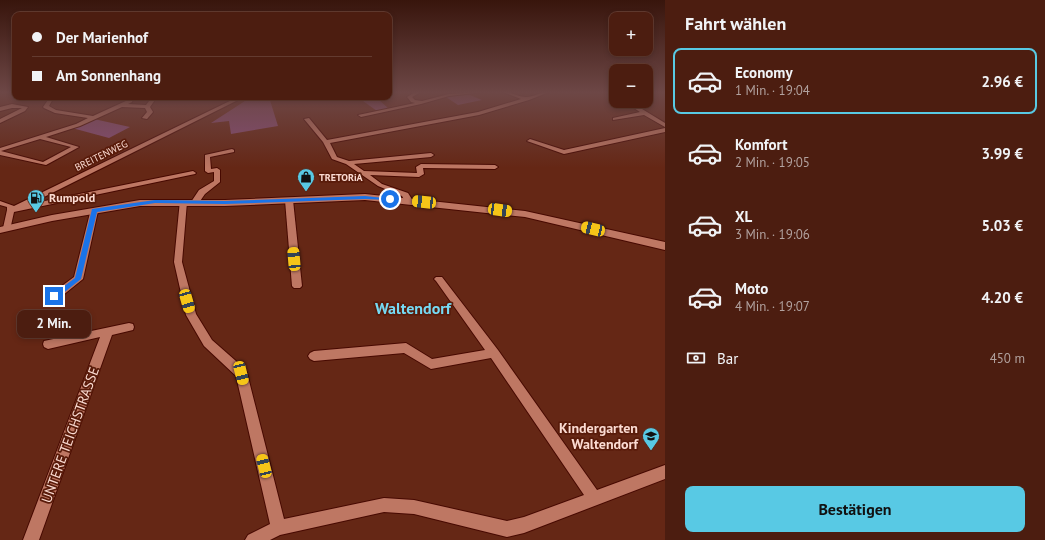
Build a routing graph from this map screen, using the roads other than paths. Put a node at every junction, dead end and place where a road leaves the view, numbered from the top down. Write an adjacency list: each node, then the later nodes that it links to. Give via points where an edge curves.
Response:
1 (9, 117): 10 (street)
2 (90, 117): 7 (street)
3 (201, 117): 28 (street, BREITENWEG)
4 (462, 117): 15 (street)
5 (624, 117): 9 (street)
6 (652, 117): 11 (street)
7 (94, 118): 13 (street)
8 (306, 119): 15 (street)
9 (615, 119)
10 (0, 122)
11 (665, 125)
12 (665, 130): 14 (street, via 564,152)
13 (40, 137): 17 (street); 17 (street, via 76,147 44,164)
14 (530, 141)
15 (326, 142): 19 (street, via 334,158)
16 (232, 151): 26 (street, via 207,156 208,171 217,170 217,182 202,192)
17 (0, 152)
18 (431, 155): 19 (street)
19 (348, 163): 22 (street)
20 (495, 167): 22 (street, via 421,166 419,175)
21 (193, 173): 28 (street)
22 (363, 173): 24 (street, via 380,185 405,195)
23 (289, 200): 24 (main road, via 365,197); 26 (main road); 33 (street)
24 (409, 201): 31 (main road, via 524,214)
25 (183, 202): 26 (main road); 29 (main road, via 140,203); 42 (street, via 178,262 191,315 208,343 241,373)
26 (196, 202)
27 (0, 204): 28 (street, via 10,206)
28 (11, 210): 30 (street)
29 (94, 211): 30 (main road); 34 (street, via 78,279)
30 (3, 229)
31 (665, 246)
32 (439, 279): 38 (street)
33 (297, 286)
34 (54, 296)
35 (129, 327): 36 (street)
36 (108, 331): 37 (street); 43 (street, UNTERE TEICHSTRASSE)
37 (48, 344)
38 (494, 353): 39 (street, via 431,364 406,348); 41 (street)
39 (314, 356)
40 (665, 472): 41 (street)
41 (594, 498): 42 (street, via 507,529 414,507 384,505)
42 (279, 528): 44 (street)
43 (31, 540)
44 (253, 540)

